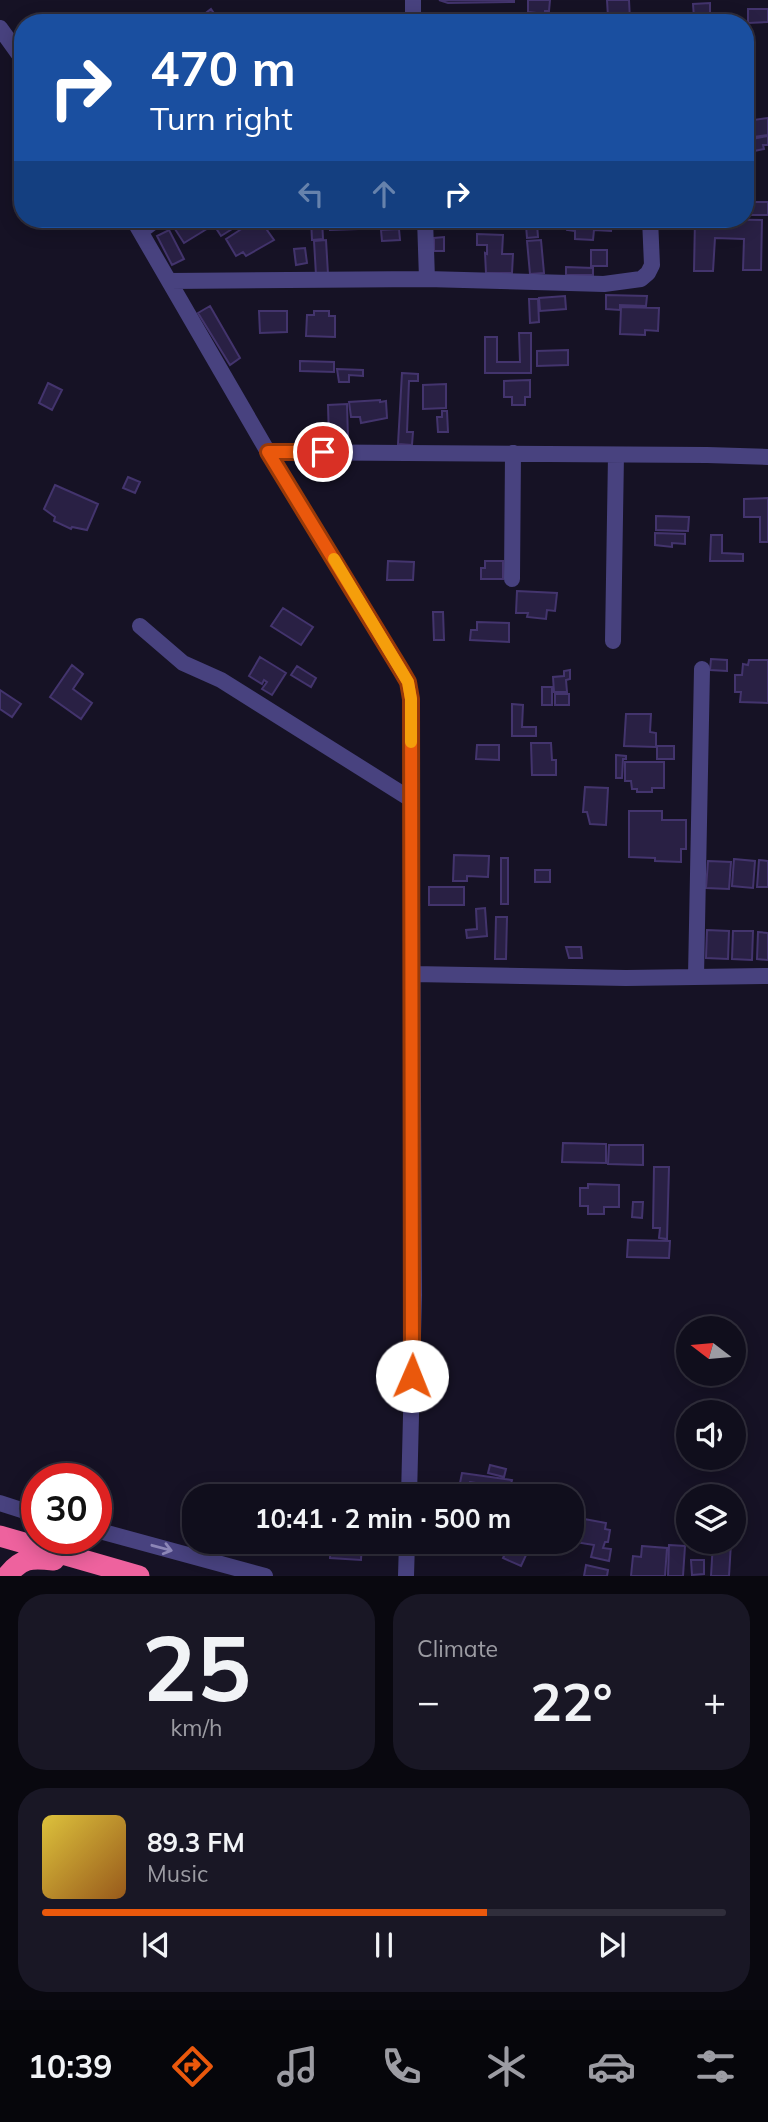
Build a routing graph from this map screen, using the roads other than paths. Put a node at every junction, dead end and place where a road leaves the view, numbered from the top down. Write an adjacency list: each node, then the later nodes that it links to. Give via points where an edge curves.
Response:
1 (0, 28): 2 (street)
2 (14, 47)
3 (139, 228): 7 (street)
4 (425, 228): 6 (street)
5 (650, 228): 6 (street, via 652,265 641,279 604,284)
6 (428, 279): 7 (street)
7 (170, 281): 8 (street)
8 (268, 452): 9 (street); 16 (street, via 408,682)
9 (513, 453): 10 (street); 12 (street)
10 (616, 455): 11 (street); 14 (street)
11 (768, 457)
12 (512, 579)
13 (140, 626): 16 (street, via 183,663 221,680)
14 (613, 640)
15 (702, 669): 18 (street)
16 (412, 800): 17 (street)
17 (412, 974): 18 (street); 20 (street, via 414,1295)
18 (696, 976): 19 (street)
19 (768, 976)
20 (409, 1484)
21 (0, 1503): 22 (street)
22 (21, 1510)
23 (112, 1535): 29 (street, one-way to 29)
24 (0, 1536): 26 (highway)
25 (407, 1554): 30 (street)
26 (81, 1561): 27 (highway, via 30,1558); 28 (highway)
27 (7, 1576)
28 (139, 1576)
29 (265, 1576)
30 (406, 1576)

